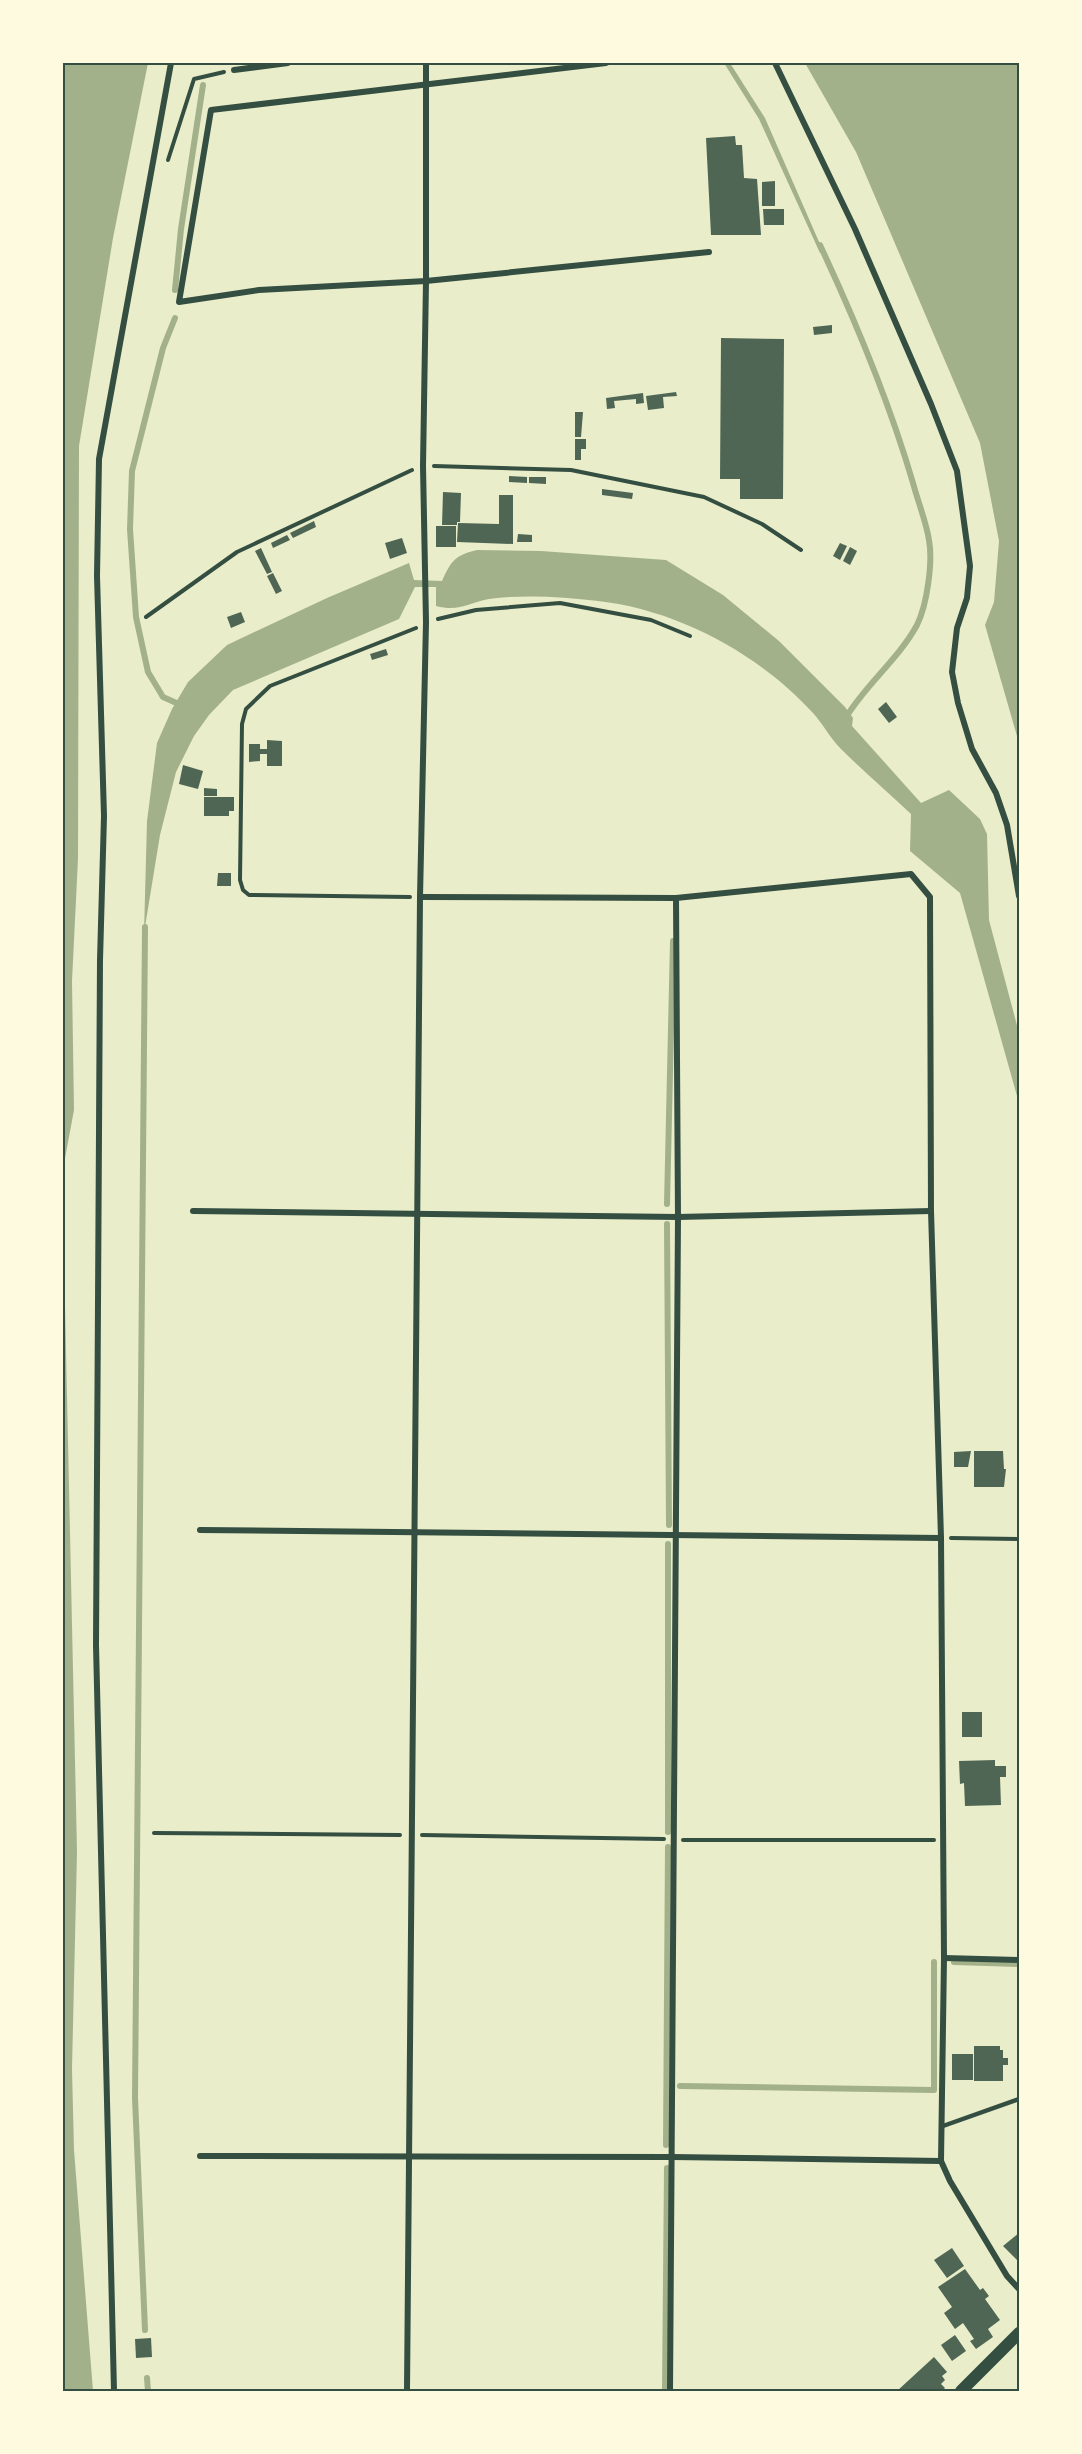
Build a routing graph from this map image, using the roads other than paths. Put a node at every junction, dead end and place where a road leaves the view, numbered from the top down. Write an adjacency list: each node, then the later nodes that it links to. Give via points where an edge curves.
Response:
1 (171, 63): 31 (street, via 99,459 97,576 104,816 96,1645)
2 (288, 63): 6 (street)
3 (426, 63): 7 (street)
4 (606, 63): 7 (street)
5 (775, 63): 10 (street, via 855,229 957,471 970,566 952,672 972,749 996,793 1007,825)
6 (234, 70)
7 (426, 86): 9 (street); 9 (street, via 211,110 178,302 259,290)
8 (709, 252): 9 (street)
9 (426, 281): 11 (street, via 426,623)
10 (1019, 896)
11 (420, 897): 12 (street); 15 (street)
12 (676, 898): 14 (street, via 911,874 930,897); 16 (street)
13 (193, 1211): 15 (street)
14 (931, 1211): 16 (street); 20 (street)
15 (418, 1215): 16 (street); 18 (street)
16 (678, 1217): 19 (street)
17 (200, 1530): 18 (street)
18 (414, 1532): 19 (street); 26 (street)
19 (676, 1535): 20 (street); 27 (street)
20 (941, 1538): 21 (street)
21 (944, 1958): 22 (street); 24 (street)
22 (1019, 1960)
23 (1019, 2099): 24 (lane)
24 (943, 2126): 28 (street)
25 (200, 2156): 26 (street)
26 (410, 2156): 27 (street); 32 (street)
27 (672, 2157): 28 (street); 33 (street)
28 (941, 2161): 29 (street)
29 (1019, 2289)
30 (1019, 2334): 34 (main road)
31 (114, 2391)
32 (407, 2391)
33 (670, 2391)
34 (961, 2391)

